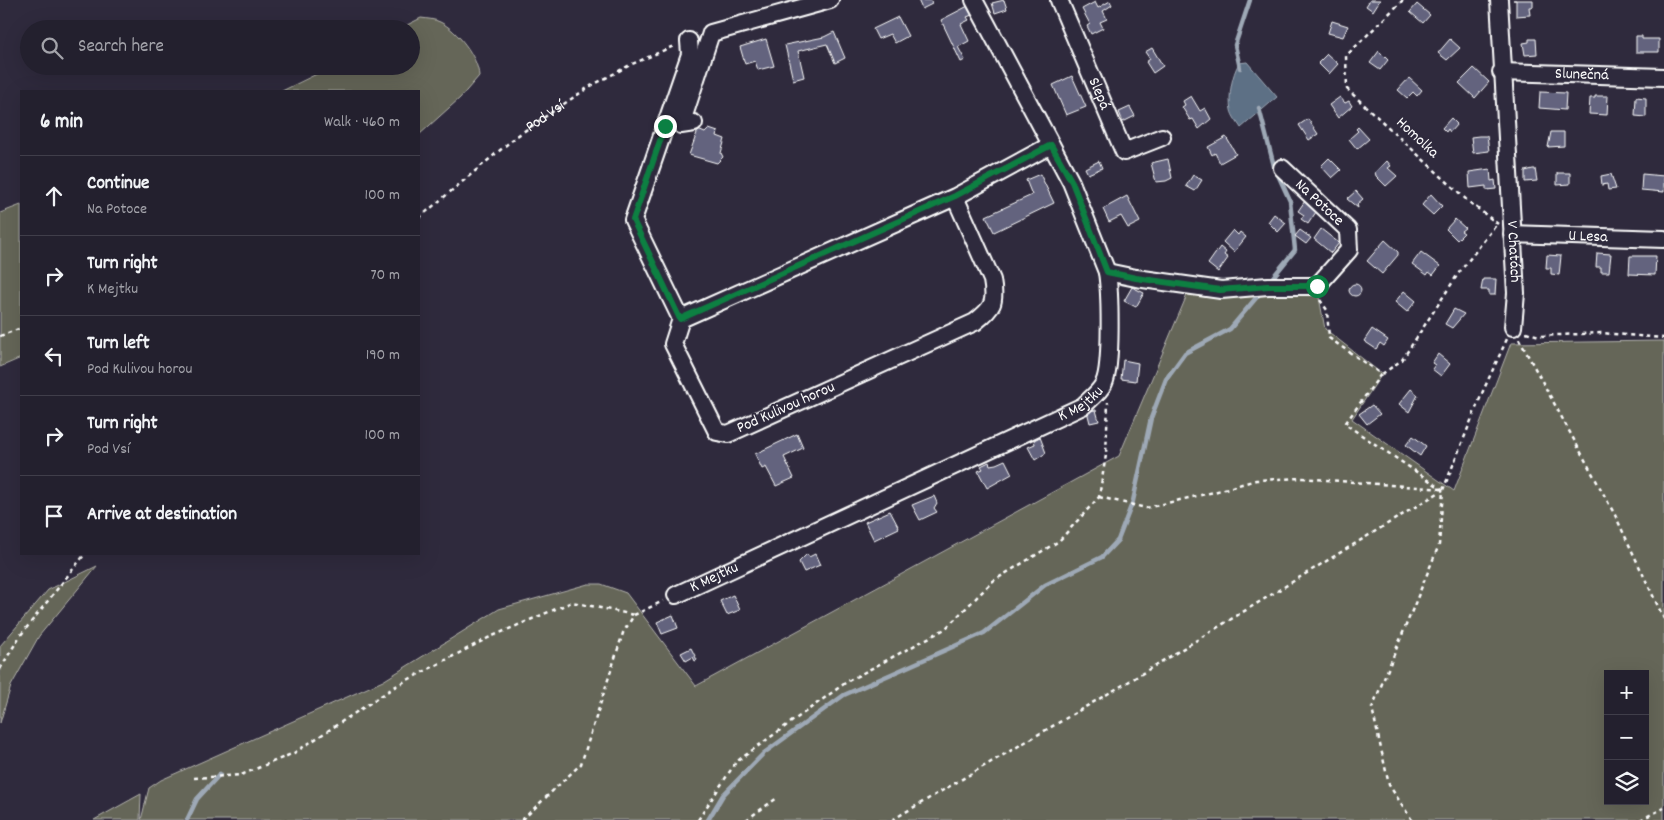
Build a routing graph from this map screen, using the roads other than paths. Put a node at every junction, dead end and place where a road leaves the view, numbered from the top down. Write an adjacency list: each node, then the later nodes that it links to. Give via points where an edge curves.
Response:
1 (830, 0): 8 (street, via 710,33 681,125)
2 (974, 0): 10 (street, K Mejtku)
3 (1059, 0): 9 (street, Slepá, via 1124,152)
4 (1499, 0): 6 (street, V Chatách)
5 (689, 41): 16 (street, via 690,54 633,220)
6 (1502, 72): 7 (street, Slunečná); 13 (street, V Chatách)
7 (1664, 77)
8 (694, 123)
9 (1162, 137)
10 (1051, 145): 12 (street); 15 (street, K Mejtku, via 1072,182)
11 (1282, 168): 15 (street, Na Potoce, via 1348,230 1350,236 1349,250 1320,284 1312,287 1220,290)
12 (955, 196): 16 (street); 16 (street, Pod Kulivou horou, via 992,280 992,306 983,316 728,434 717,432 673,344)
13 (1512, 234): 14 (street, U Lesa); 17 (street, V Chatách, via 1516,293)
14 (1664, 239)
15 (1107, 272): 18 (street, K Mejtku, via 1107,369 1104,383 1083,406)
16 (680, 319)
17 (1513, 327)
18 (676, 595)

